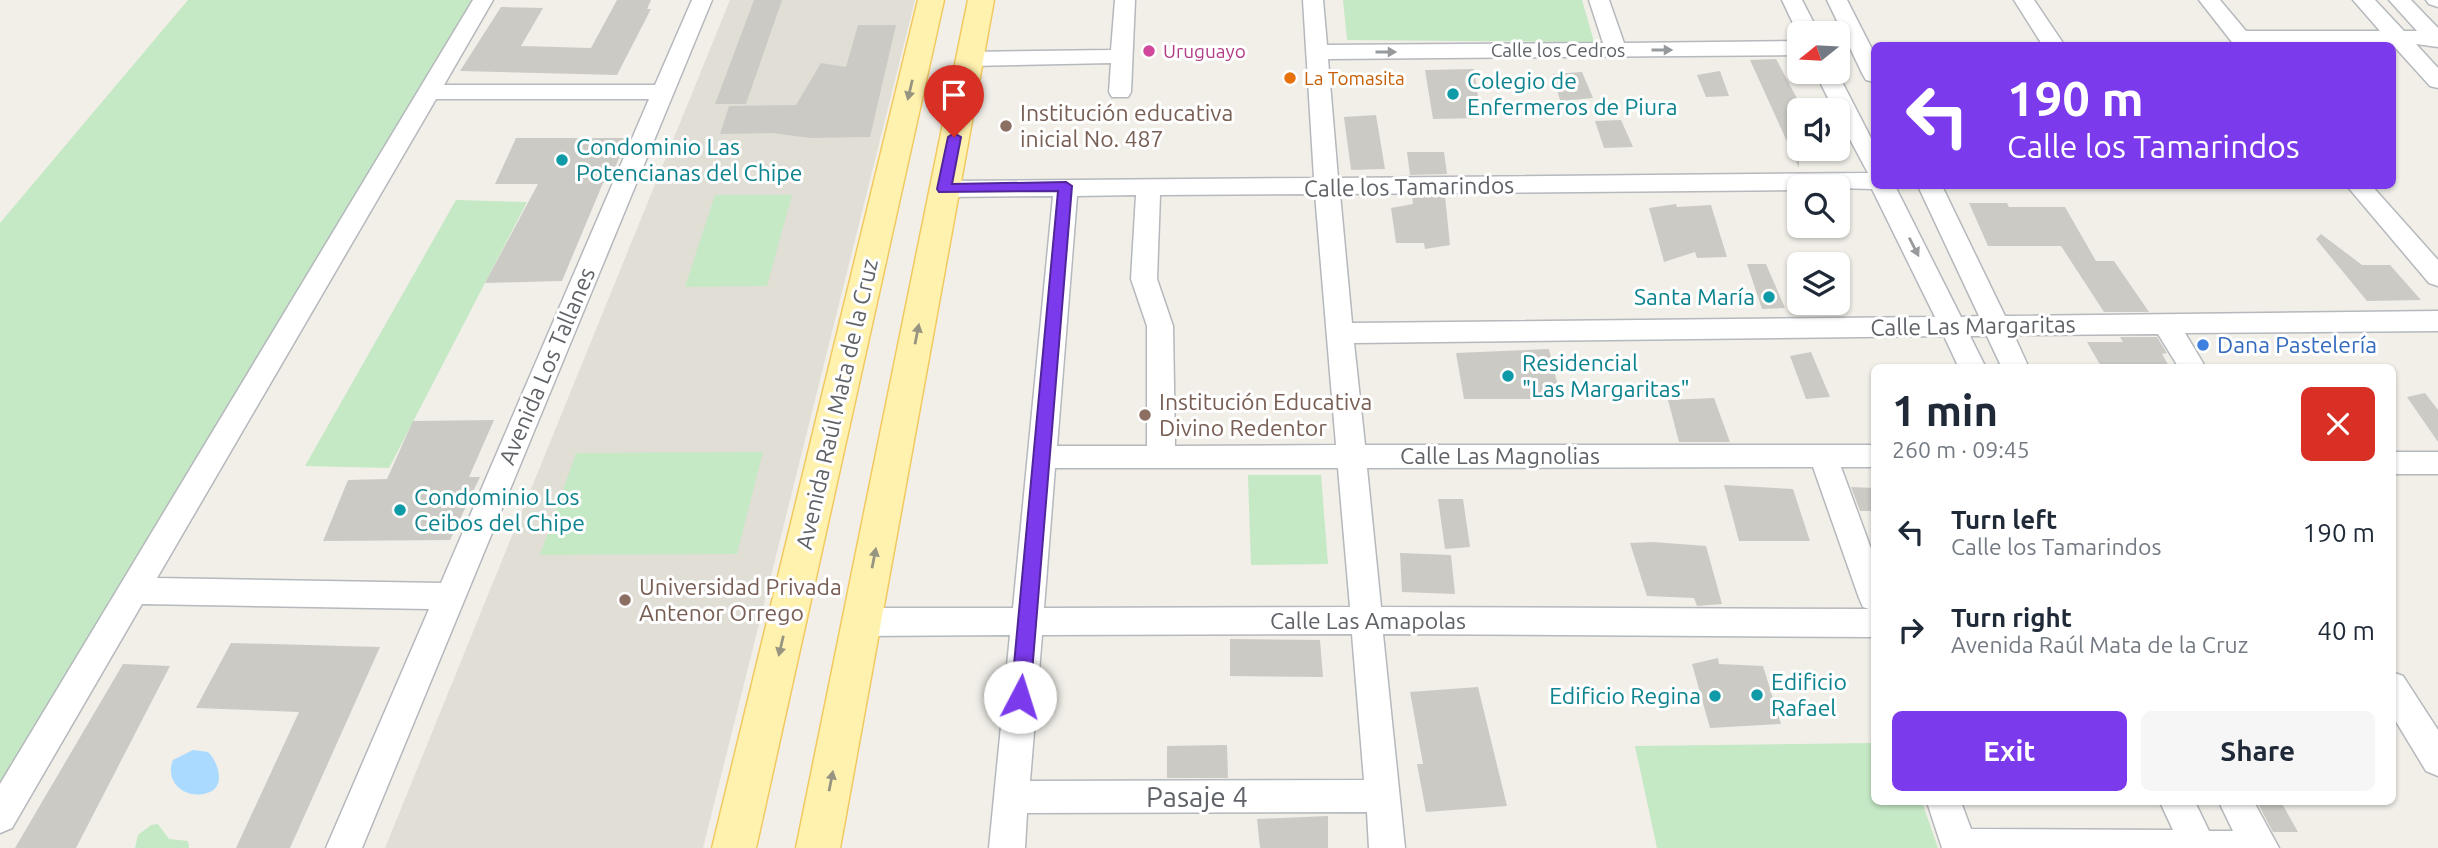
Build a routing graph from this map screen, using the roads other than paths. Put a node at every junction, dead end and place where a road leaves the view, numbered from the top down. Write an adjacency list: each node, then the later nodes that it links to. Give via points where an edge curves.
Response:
1 (482, 0): 27 (street)
2 (702, 0): 28 (street, Avenida Los Tallanes)
3 (931, 0): 73 (main road, Avenida Raúl Mata de la Cruz, one-way to 73)
4 (981, 0): 23 (main road)
5 (1125, 0): 22 (street)
6 (1313, 0): 21 (street)
7 (1600, 0): 20 (street)
8 (1792, 0): 14 (street)
9 (1837, 0): 24 (street)
10 (2024, 0): 18 (street)
11 (2209, 0): 17 (street)
12 (2363, 0): 15 (street)
13 (2399, 0): 16 (street)
14 (1802, 21)
15 (2398, 37): 16 (street); 17 (street); 25 (street)
16 (2437, 39)
17 (2243, 41)
18 (2051, 42)
19 (1787, 48): 20 (street, Calle los Cedros, one-way to 19)
20 (1616, 50): 21 (street, Calle los Cedros, one-way to 20)
21 (1318, 52): 34 (street)
22 (1121, 56): 23 (street); 29 (street)
23 (970, 59): 35 (main road)
24 (1871, 69)
25 (2438, 81)
26 (1832, 84): 30 (street)
27 (426, 92): 28 (street); 56 (street)
28 (663, 92): 57 (street, Avenida Los Tallanes)
29 (1120, 92)
30 (1871, 161)
31 (1871, 181): 34 (street, Calle los Tamarindos)
32 (1066, 186): 33 (street, Calle los Tamarindos); 35 (street, Calle los Tamarindos); 50 (street)
33 (1148, 188): 34 (street, Calle los Tamarindos); 51 (street, via 1144,279 1160,326)
34 (1326, 188): 44 (street)
35 (944, 189): 60 (main road, one-way to 35)
36 (1886, 189): 42 (street, one-way to 42)
37 (1931, 189): 43 (street)
38 (2362, 189): 39 (street)
39 (2438, 277)
40 (2438, 321): 41 (street, Calle Las Margaritas)
41 (2166, 324): 43 (street, Calle Las Margaritas); 47 (street)
42 (1954, 326): 43 (street, Calle Las Margaritas); 44 (street, Calle Las Margaritas); 45 (street)
43 (1997, 326): 46 (street)
44 (1340, 333): 52 (street)
45 (1971, 364)
46 (2014, 364)
47 (2191, 364)
48 (1823, 456): 49 (street, Calle Las Magnolias); 52 (street, Calle Las Magnolias); 55 (street)
49 (1871, 456)
50 (1042, 457): 51 (street, Calle Las Magnolias); 59 (street)
51 (1161, 457): 52 (street, Calle Las Magnolias)
52 (1351, 457): 58 (street)
53 (2396, 463): 54 (street)
54 (2438, 463)
55 (1871, 590)
56 (134, 591): 57 (street); 69 (street)
57 (449, 596): 72 (street, Avenida Los Tallanes)
58 (1367, 620): 59 (street, Calle Las Amapolas); 61 (street, Calle Las Amapolas); 64 (street)
59 (1027, 621): 60 (street, Calle Las Amapolas); 65 (street)
60 (862, 622): 74 (main road, one-way to 60)
61 (1871, 623)
62 (2396, 692): 63 (street)
63 (2438, 760)
64 (1383, 796): 65 (street, Pasaje 4); 76 (street)
65 (1011, 797): 75 (street)
66 (1945, 805): 70 (street)
67 (2179, 805): 71 (street)
68 (2238, 805): 77 (street)
69 (0, 816)
70 (1959, 847): 71 (street)
71 (2199, 847): 77 (street)
72 (344, 848)
73 (734, 848)
74 (818, 848)
75 (1007, 848)
76 (1387, 848)
77 (2260, 848)

